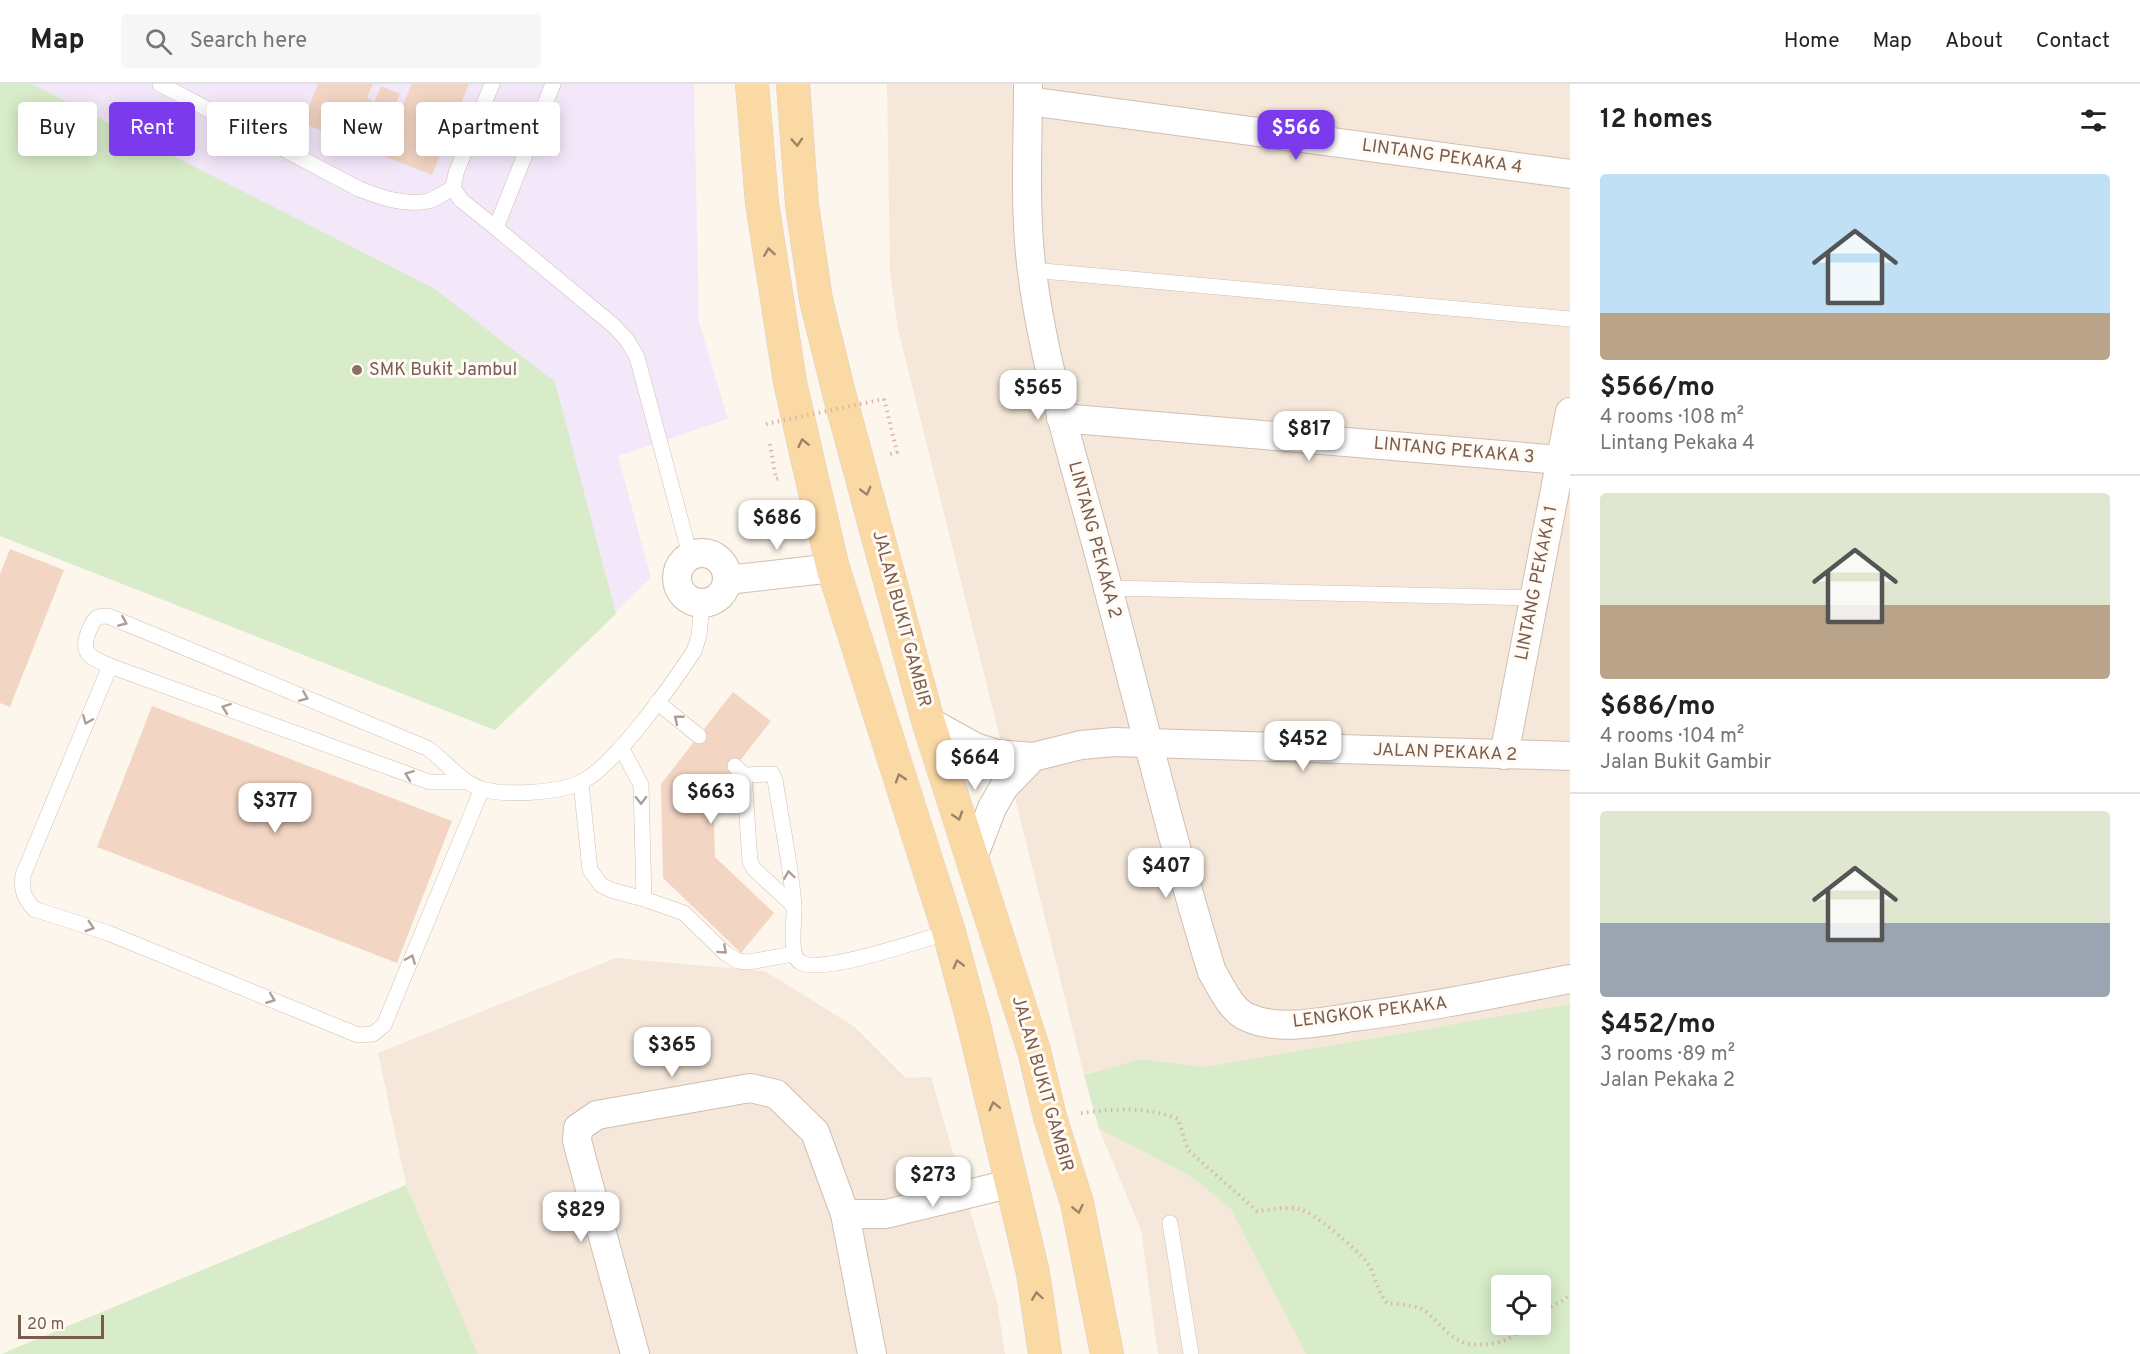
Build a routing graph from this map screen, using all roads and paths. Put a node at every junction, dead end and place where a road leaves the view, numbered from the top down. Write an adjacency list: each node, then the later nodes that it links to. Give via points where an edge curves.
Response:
1 (160, 84): 8 (lane, via 359,189 386,199 429,201)
2 (492, 84): 8 (lane)
3 (553, 84): 9 (lane)
4 (753, 84): 18 (main road, one-way to 4, via 790,382 762,203)
5 (793, 84): 25 (main road, JALAN BUKIT GAMBIR, one-way to 25, via 802,205 816,300)
6 (1028, 93): 7 (street, LINTANG PEKAKA 4); 10 (street, LINTANG PEKAKA 2)
7 (1570, 174)
8 (453, 188): 9 (lane, via 461,200)
9 (496, 228): 17 (lane, via 627,340 637,357)
10 (1032, 270): 11 (lane); 14 (street, LINTANG PEKAKA 2)
11 (1570, 320)
12 (884, 399): 15 (path, bridge)
13 (1570, 412): 16 (street, LINTANG PEKAKA 1)
14 (1061, 418): 16 (street, LINTANG PEKAKA 3); 20 (street, LINTANG PEKAKA 2)
15 (766, 424)
16 (1563, 468): 21 (street, LINTANG PEKAKA 1)
17 (690, 555): 19 (street, via 711,554 726,570); 22 (street, via 677,573 677,584 691,601)
18 (833, 568): 19 (street); 38 (main road, one-way to 18)
19 (727, 580): 22 (street, via 719,597)
20 (1108, 588): 21 (lane); 27 (street, LINTANG PEKAKA 2)
21 (1535, 598): 29 (street, LINTANG PEKAKA 1)
22 (702, 603): 24 (lane, via 694,651)
23 (110, 666): 32 (lane, one-way to 23, via 420,779); 32 (lane, one-way to 32, via 90,656 86,649 93,621 99,616 108,616 427,748); 34 (lane, one-way to 34, via 23,875 26,900 34,909 108,933 358,1035 373,1034 384,1025)
24 (657, 702): 26 (lane, one-way to 24); 28 (lane)
25 (928, 721): 31 (street, JALAN PEKAKA 2, via 975,747); 35 (main road, JALAN BUKIT GAMBIR, one-way to 35)
26 (699, 736)
27 (1147, 744): 29 (street, JALAN PEKAKA 2); 31 (street, JALAN PEKAKA 2, via 1081,745); 40 (street, LENGKOK PEKAKA, via 1212,972 1233,1005 1247,1018 1297,1025 1421,1008)
28 (621, 747): 33 (lane); 36 (lane, one-way to 36, via 641,785)
29 (1504, 755): 30 (street, JALAN PEKAKA 2)
30 (1570, 756)
31 (1033, 758): 35 (street, JALAN PEKAKA 2, via 1004,787)
32 (466, 782): 34 (lane)
33 (581, 783): 34 (lane, via 549,791); 36 (lane, via 590,870 601,885)
34 (482, 789)
35 (972, 860): 41 (main road, JALAN BUKIT GAMBIR, via 1034,1051)
36 (644, 899): 39 (lane, one-way to 39, via 684,913 738,961)
37 (794, 906): 37 (lane, one-way to 37, via 775,779 772,774 740,771 750,862); 39 (lane)
38 (949, 932): 39 (lane, via 839,964 806,966); 42 (main road, one-way to 38)
39 (793, 954)
40 (1570, 979)
41 (1050, 1117): 47 (path, via 1118,1108 1163,1113 1178,1119 1188,1150 1257,1211 1298,1208 1314,1215 1365,1260 1387,1303 1419,1308 1462,1343 1480,1346); 51 (main road, JALAN BUKIT GAMBIR, one-way to 51, via 1077,1203)
42 (1011, 1174): 43 (street, via 886,1214); 50 (main road, one-way to 42, via 1033,1273)
43 (845, 1214): 48 (street, via 815,1132 776,1094 750,1088 597,1115 578,1128 577,1141); 49 (street)
44 (1170, 1223): 52 (lane)
45 (1570, 1294): 46 (path)
46 (1551, 1306)
47 (1516, 1335)
48 (635, 1354)
49 (872, 1354)
50 (1045, 1354)
51 (1107, 1354)
52 (1191, 1354)

